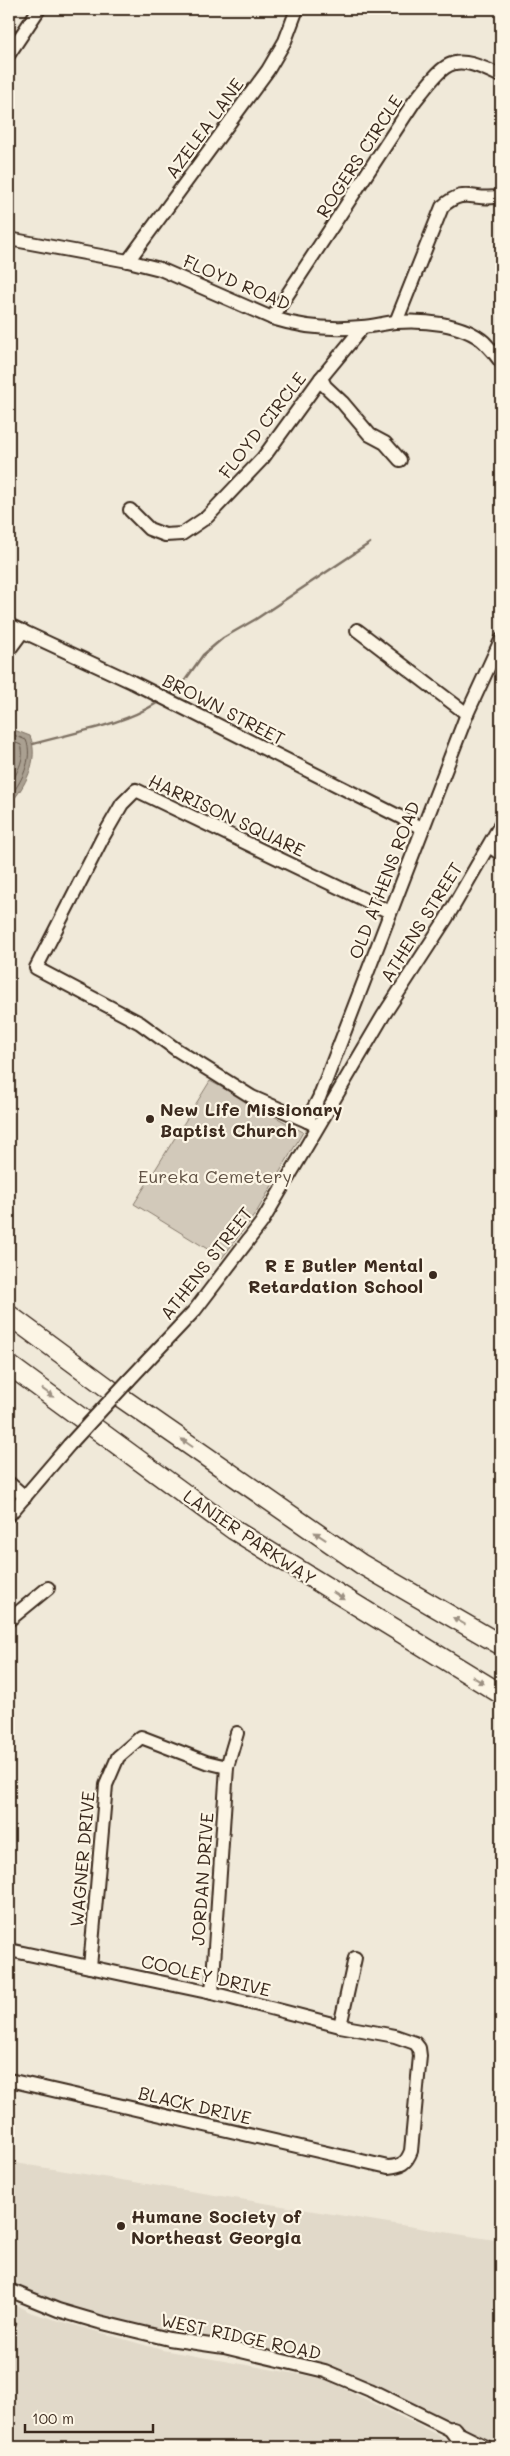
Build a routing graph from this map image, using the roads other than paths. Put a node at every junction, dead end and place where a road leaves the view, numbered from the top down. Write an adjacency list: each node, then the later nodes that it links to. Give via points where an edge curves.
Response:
1 (38, 9): 3 (street)
2 (297, 9): 7 (street, AZELEA LANE, via 285,41 268,70)
3 (9, 54)
4 (501, 76): 8 (street, ROGERS CIRCLE, via 466,61 450,62 437,73 414,102)
5 (501, 196): 9 (street, via 488,199 468,194 453,197 442,207)
6 (10, 242): 7 (street, FLOYD ROAD)
7 (128, 261): 8 (street, FLOYD ROAD, via 180,276)
8 (272, 318): 10 (street, FLOYD ROAD, via 307,326)
9 (396, 322): 10 (street, FLOYD ROAD); 11 (street, FLOYD ROAD, via 444,325 460,330 482,341)
10 (363, 327): 12 (street, FLOYD CIRCLE)
11 (501, 362)
12 (321, 378): 13 (street, via 370,435 385,443); 14 (street, FLOYD CIRCLE, via 258,464 207,517 182,534 165,535 149,529)
13 (400, 460)
14 (130, 510)
15 (9, 625): 17 (street, BROWN STREET)
16 (357, 630): 20 (street)
17 (23, 631): 19 (street); 22 (street, BROWN STREET, via 132,682)
18 (501, 640): 20 (street, OLD ATHENS ROAD)
19 (9, 650)
20 (467, 714): 22 (street, OLD ATHENS ROAD)
21 (501, 824): 23 (street, ATHENS STREET)
22 (422, 828): 25 (street, OLD ATHENS ROAD)
23 (489, 846): 24 (street); 27 (street, ATHENS STREET)
24 (501, 854)
25 (390, 912): 26 (street, OLD ATHENS ROAD, via 319,1098); 26 (street, HARRISON SQUARE, via 136,790 122,804 103,837 36,968 140,1023 252,1098)
26 (307, 1121): 27 (street)
27 (318, 1128): 30 (street, ATHENS STREET, bridge, via 262,1222 229,1268 196,1310)
28 (9, 1315): 36 (highway, one-way to 28, via 361,1564 116,1394)
29 (9, 1365): 30 (highway, LANIER PARKWAY, one-way to 30)
30 (89, 1423): 32 (street, ATHENS STREET, bridge); 37 (highway, LANIER PARKWAY, one-way to 37, via 234,1530)
31 (9, 1484): 32 (street)
32 (25, 1497): 33 (street, ATHENS STREET)
33 (9, 1515)
34 (48, 1588): 35 (street)
35 (9, 1617)
36 (501, 1645)
37 (501, 1694)
38 (237, 1733): 39 (street, JORDAN DRIVE)
39 (226, 1767): 42 (street, WAGNER DRIVE, via 141,1737 118,1757 106,1785); 43 (street, JORDAN DRIVE)
40 (9, 1950): 42 (street, COOLEY DRIVE)
41 (355, 1958): 44 (street)
42 (90, 1967): 43 (street, COOLEY DRIVE)
43 (212, 1993): 44 (street, COOLEY DRIVE)
44 (340, 2026): 45 (street, COOLEY DRIVE)
45 (395, 2036): 46 (street, BLACK DRIVE, via 415,2043 419,2048 411,2151 407,2161 400,2166 388,2167)
46 (9, 2080)
47 (9, 2290): 48 (street, WEST RIDGE ROAD, via 50,2307 169,2340 224,2347 325,2371)
48 (453, 2430): 49 (main road); 50 (street, WEST RIDGE ROAD)
49 (465, 2447)
50 (486, 2447)

